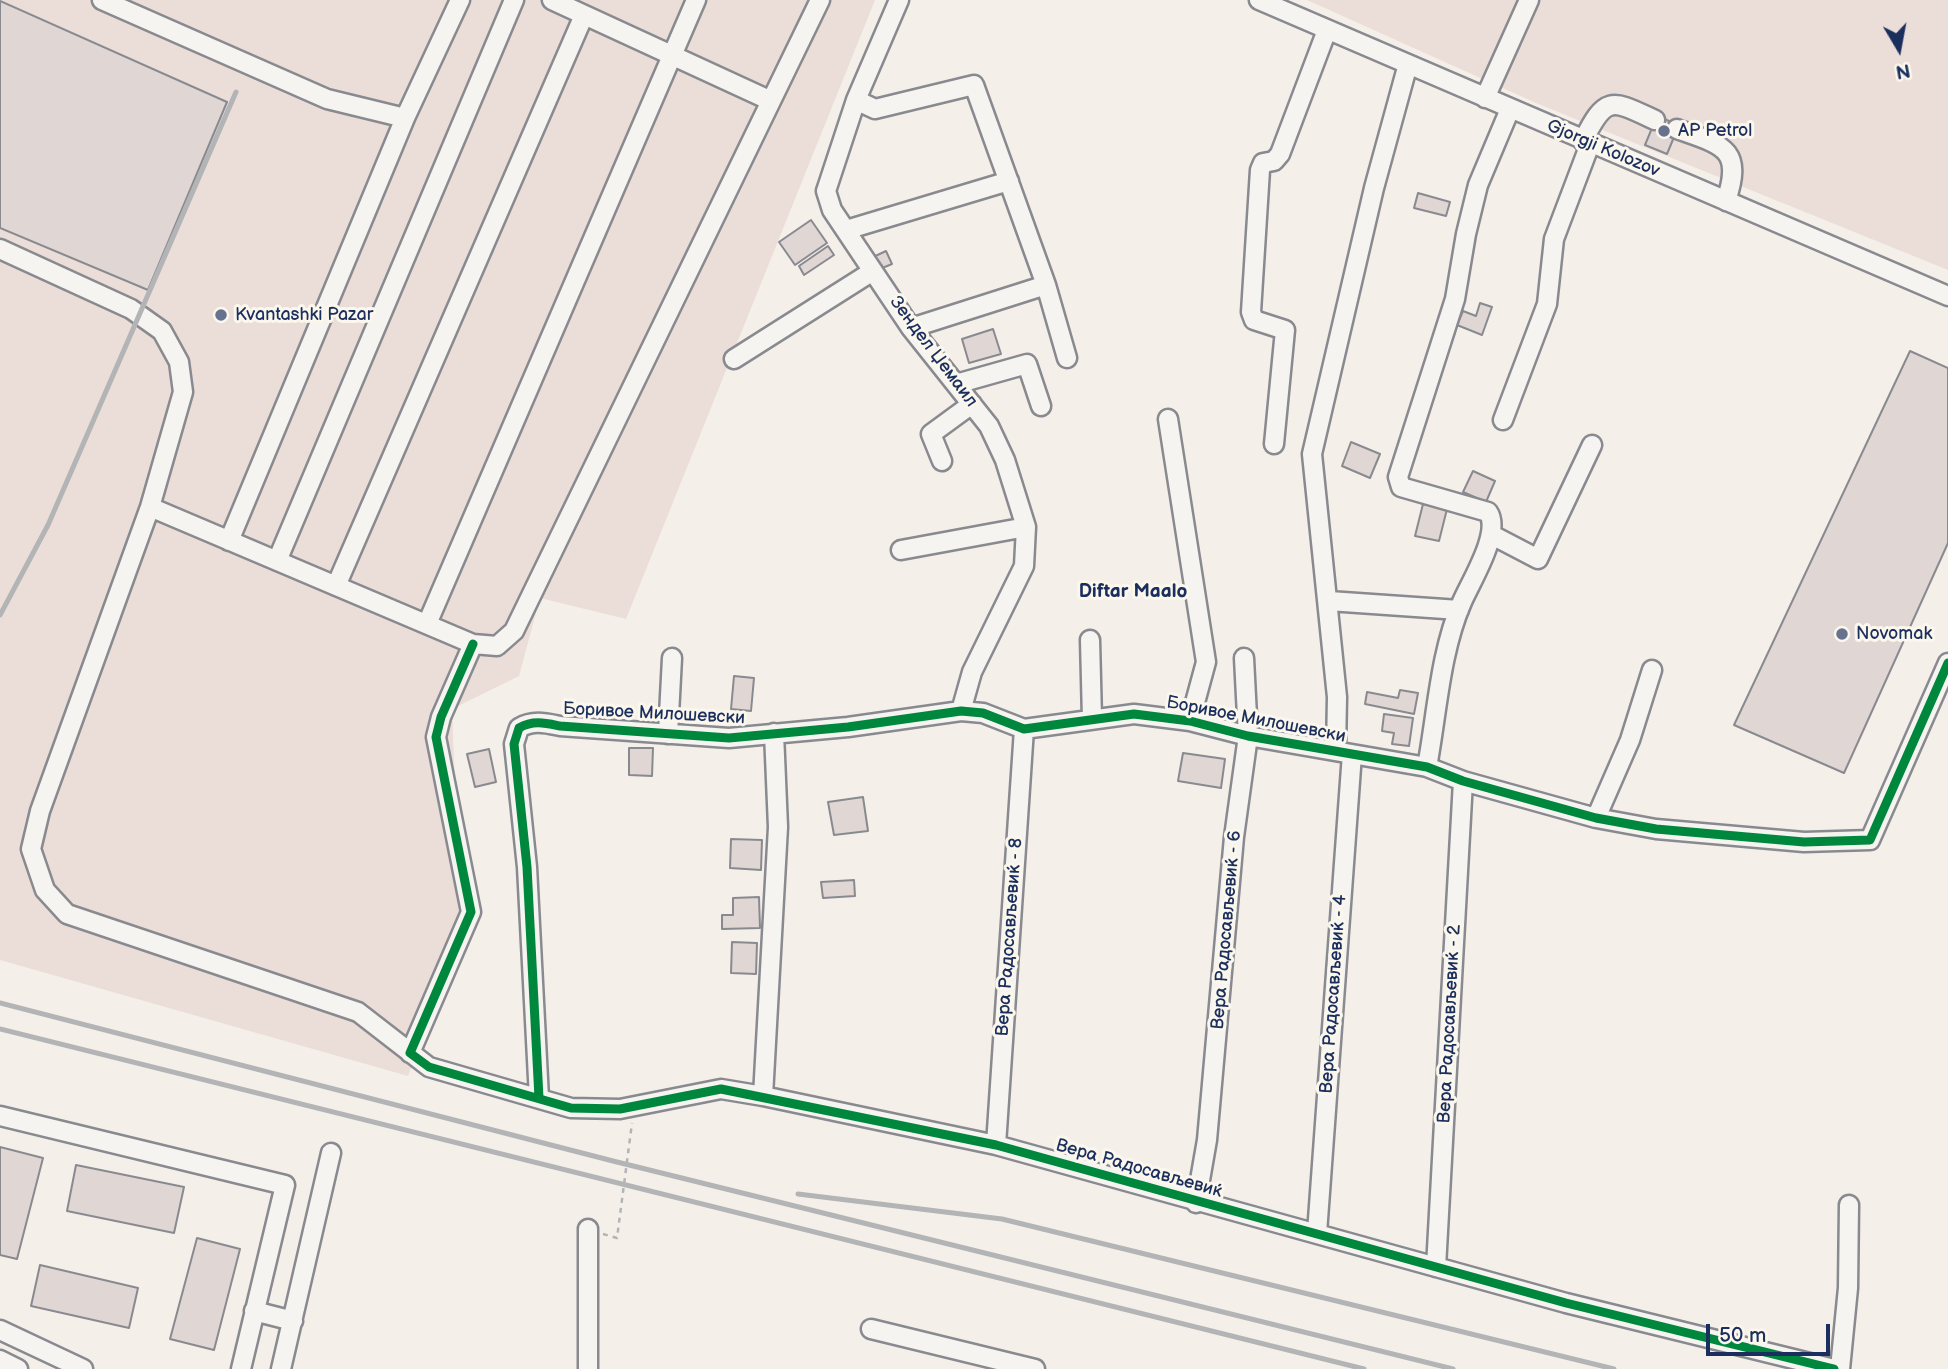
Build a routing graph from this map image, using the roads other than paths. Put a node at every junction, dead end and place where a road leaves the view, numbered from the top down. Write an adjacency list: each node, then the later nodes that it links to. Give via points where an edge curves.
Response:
1 (102, 0): 18 (street, via 327,99)
2 (460, 0): 18 (street)
3 (514, 0): 45 (street)
4 (552, 0): 10 (street)
5 (696, 0): 12 (street)
6 (820, 0): 15 (street)
7 (899, 0): 16 (street, Зендел Џемаил)
8 (1259, 0): 11 (street, Gjorgji Kolozov)
9 (1529, 0): 14 (street)
10 (584, 15): 12 (street); 46 (street)
11 (1327, 30): 13 (street, Gjorgji Kolozov); 37 (street, via 1280,154 1263,163 1260,170 1251,312 1254,320 1284,330)
12 (671, 55): 15 (street); 49 (street)
13 (1408, 64): 14 (street, Gjorgji Kolozov); 47 (street, Вера Радосављевиќ - 4, via 1312,454)
14 (1485, 98): 17 (street, Gjorgji Kolozov)
15 (769, 100): 51 (street, via 514,631 496,646)
16 (856, 100): 22 (street, via 875,109 974,85); 24 (street, Зендел Џемаил, via 826,191)
17 (1510, 109): 21 (street, Gjorgji Kolozov); 42 (street, via 1478,185 1455,299 1398,477 1401,487 1489,512)
18 (405, 118): 43 (street)
19 (1655, 120): 21 (street, via 1619,104 1605,107 1595,116)
20 (1677, 129): 23 (street, via 1719,144 1732,156 1734,176)
21 (1587, 143): 23 (street, Gjorgji Kolozov); 36 (street, via 1554,239 1547,304)
22 (1009, 181): 24 (street); 27 (street)
23 (1726, 201): 28 (street, Gjorgji Kolozov)
24 (846, 230): 26 (street, Зендел Џемаил)
25 (0, 249): 40 (street, via 131,309 162,331 173,348 183,392)
26 (873, 271): 29 (street, Зендел Џемаил); 31 (street)
27 (1046, 285): 29 (street); 30 (street)
28 (1948, 296)
29 (911, 328): 32 (street, Зендел Џемаил)
30 (1067, 358)
31 (734, 359)
32 (956, 384): 33 (street, Зендел Џемаил); 34 (street, via 1027,364)
33 (972, 404): 39 (street, via 931,434); 41 (street, Зендел Џемаил, via 1005,460)
34 (1041, 406)
35 (1168, 419): 58 (street, via 1206,662)
36 (1503, 420)
37 (1274, 444)
38 (1592, 445): 42 (street, via 1538,559)
39 (942, 460)
40 (150, 508): 43 (street); 67 (street, via 40,811 31,849 45,890 67,914 358,1012)
41 (1026, 527): 44 (street); 56 (street, Зендел Џемаил, via 1024,566 972,672)
42 (1492, 535): 48 (street)
43 (229, 541): 45 (street)
44 (901, 550)
45 (277, 561): 46 (street)
46 (336, 586): 49 (street)
47 (1329, 601): 48 (street); 63 (street, Вера Радосављевиќ - 4)
48 (1459, 610): 64 (street)
49 (427, 624): 51 (street)
50 (1090, 640): 57 (street)
51 (473, 644): 67 (street, via 436,737 471,912)
52 (1244, 657): 62 (street, Вера Радосављевиќ - 6)
53 (672, 659): 61 (street)
54 (1948, 663): 66 (street, Боривое Милошевски, via 1870,840 1728,837)
55 (1652, 670): 66 (street, via 1630,740)
56 (961, 711): 59 (street, Боривое Милошевски, via 984,713); 60 (street, Боривое Милошевски)
57 (1092, 719): 58 (street, Боривое Милошевски, via 1134,714); 59 (street, Боривое Милошевски)
58 (1190, 721): 62 (street, Боривое Милошевски)
59 (1024, 729): 71 (street, Вера Радосављевиќ - 8)
60 (774, 733): 61 (street, Боривое Милошевски, via 729,738); 68 (street, via 778,827)
61 (668, 734): 69 (street, Боривое Милошевски, via 538,722 519,728 515,736)
62 (1248, 736): 63 (street, Боривое Милошевски); 73 (street, Вера Радосављевиќ - 6, via 1234,837 1207,1140)
63 (1344, 753): 64 (street, Боривое Милошевски); 76 (street, Вера Радосављевиќ - 4)
64 (1427, 767): 65 (street, Боривое Милошевски)
65 (1463, 781): 66 (street, Боривое Милошевски); 77 (street, Вера Радосављевиќ - 2)
66 (1596, 818)
67 (410, 1053): 69 (street, Вера Радосављевиќ, via 429,1067)
68 (763, 1096): 69 (street, Вера Радосављевиќ, via 721,1089 620,1109 571,1108); 71 (street, Вера Радосављевиќ)
69 (539, 1098)
70 (0, 1116): 78 (street, via 285,1185)
71 (996, 1145): 73 (street, Вера Радосављевиќ)
72 (331, 1153): 79 (street)
73 (1196, 1203): 76 (street, Вера Радосављевиќ)
74 (1849, 1205): 90 (street, via 1848,1288)
75 (588, 1230): 87 (street)
76 (1317, 1233): 77 (street, Вера Радосављевиќ)
77 (1436, 1267): 89 (street, Вера Радосављевиќ)
78 (254, 1311): 79 (street); 85 (street)
79 (293, 1321): 86 (street)
80 (872, 1329): 88 (street)
81 (1, 1332): 84 (street)
82 (0, 1360): 83 (street)
83 (18, 1369)
84 (83, 1369)
85 (241, 1369)
86 (281, 1369)
87 (588, 1369)
88 (1035, 1369)
89 (1834, 1369)
90 (1840, 1369)

